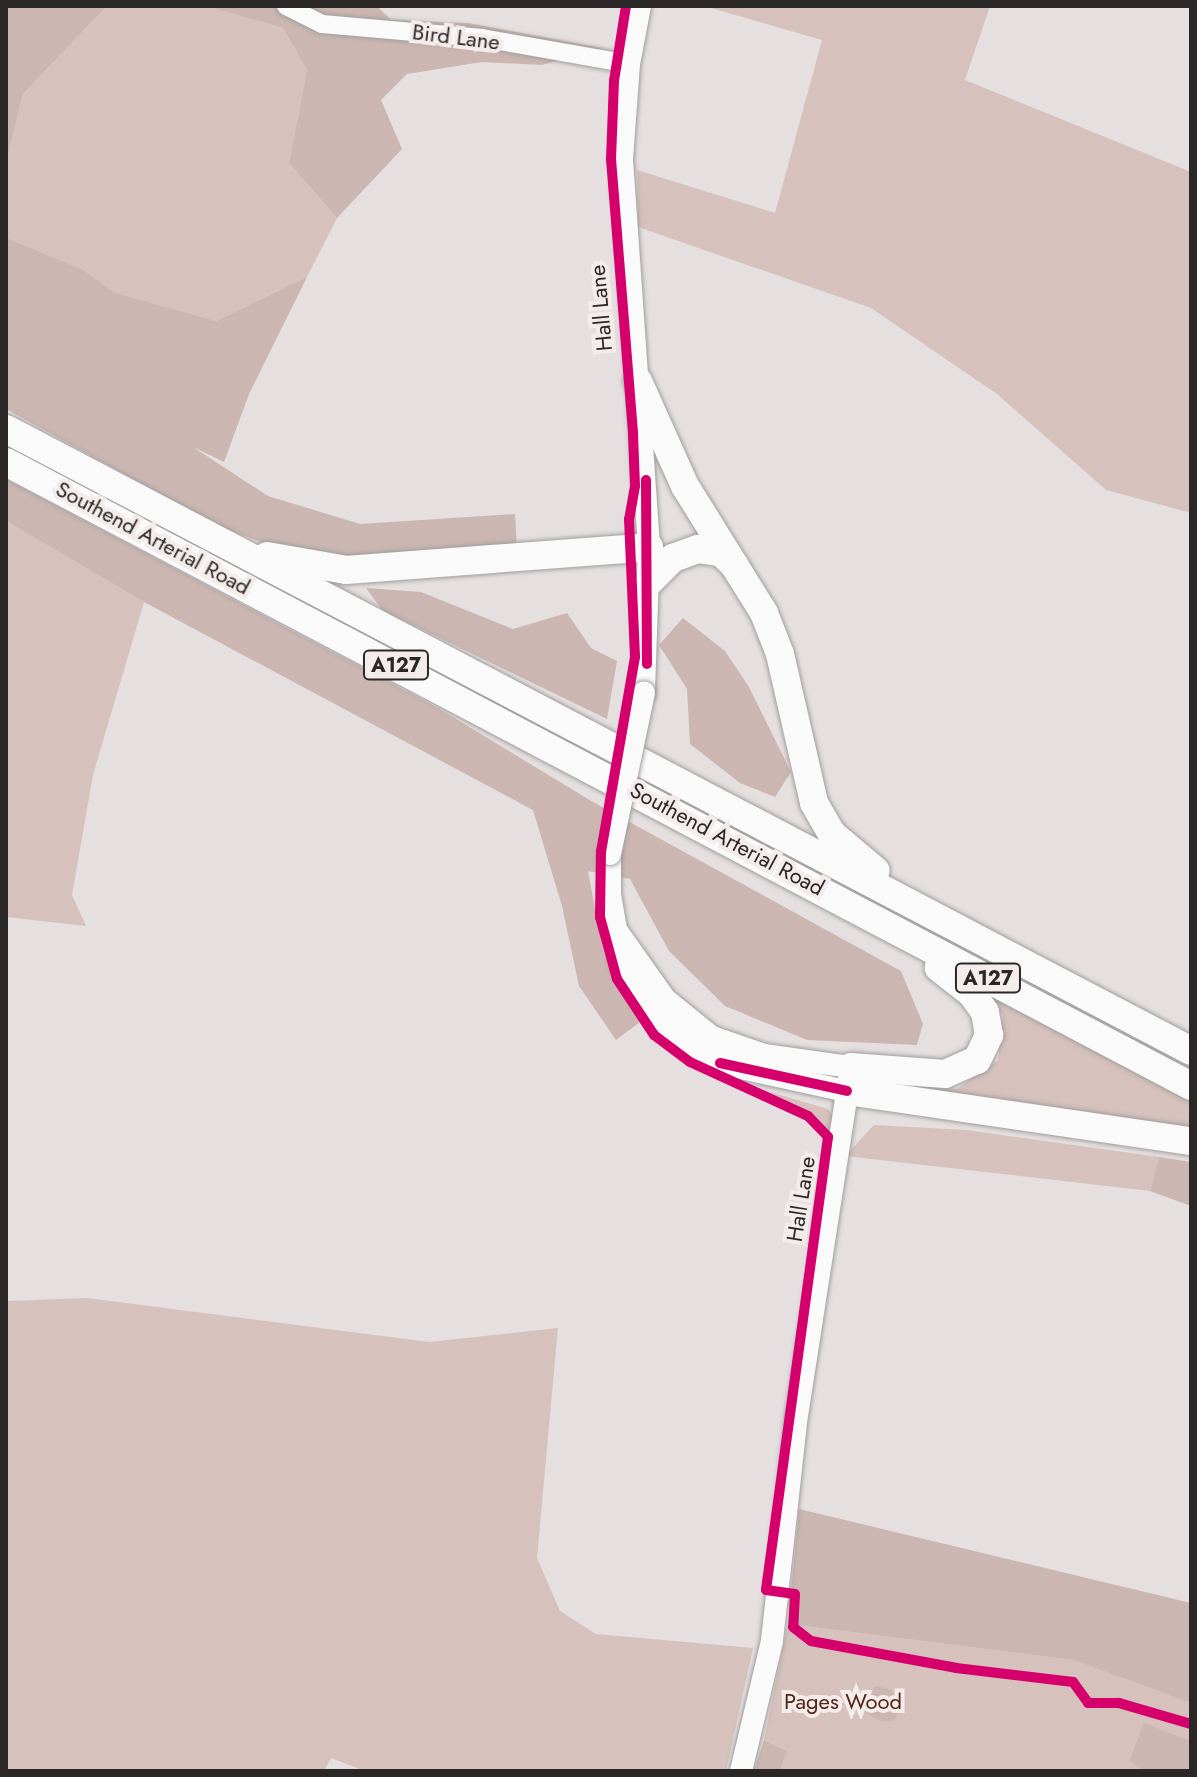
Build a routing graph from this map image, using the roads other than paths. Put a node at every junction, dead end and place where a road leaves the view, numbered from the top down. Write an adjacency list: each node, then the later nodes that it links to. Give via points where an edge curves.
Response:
1 (286, 6): 3 (street, Bird Lane, via 322,24 482,38)
2 (640, 6): 3 (street, Hall Lane)
3 (629, 64): 4 (street, Hall Lane, via 622,160)
4 (638, 381): 8 (street, Hall Lane); 9 (highway, A127, via 685,486)
5 (6, 429): 7 (highway, Southend Arterial Road / A127)
6 (6, 462): 11 (highway, Southend Arterial Road / A127)
7 (229, 546): 8 (highway, A127, via 346,570); 12 (highway, Southend Arterial Road / A127)
8 (649, 547): 10 (street, Hall Lane)
9 (742, 573): 10 (highway, via 722,553 698,549 673,558); 12 (highway, A127, via 780,654 801,758 823,820 848,850)
10 (650, 581): 13 (street, Hall Lane, bridge, via 644,693 610,854)
11 (785, 869): 15 (highway, via 953,977 971,993 989,1023 986,1048 960,1071); 17 (highway, Southend Arterial Road / A127)
12 (951, 925): 14 (highway, Southend Arterial Road / A127)
13 (617, 931): 15 (street, via 665,999 712,1037); 16 (street, Hall Lane, via 628,976 675,1035 723,1064)
14 (1191, 1051)
15 (849, 1079): 16 (street, Hall Lane); 18 (street, Hall Lane); 19 (highway)
16 (802, 1084): 18 (street, Hall Lane, via 827,1100)
17 (1191, 1086)
18 (841, 1127): 20 (street, Hall Lane, via 797,1414 772,1641)
19 (1191, 1141)
20 (741, 1771)

